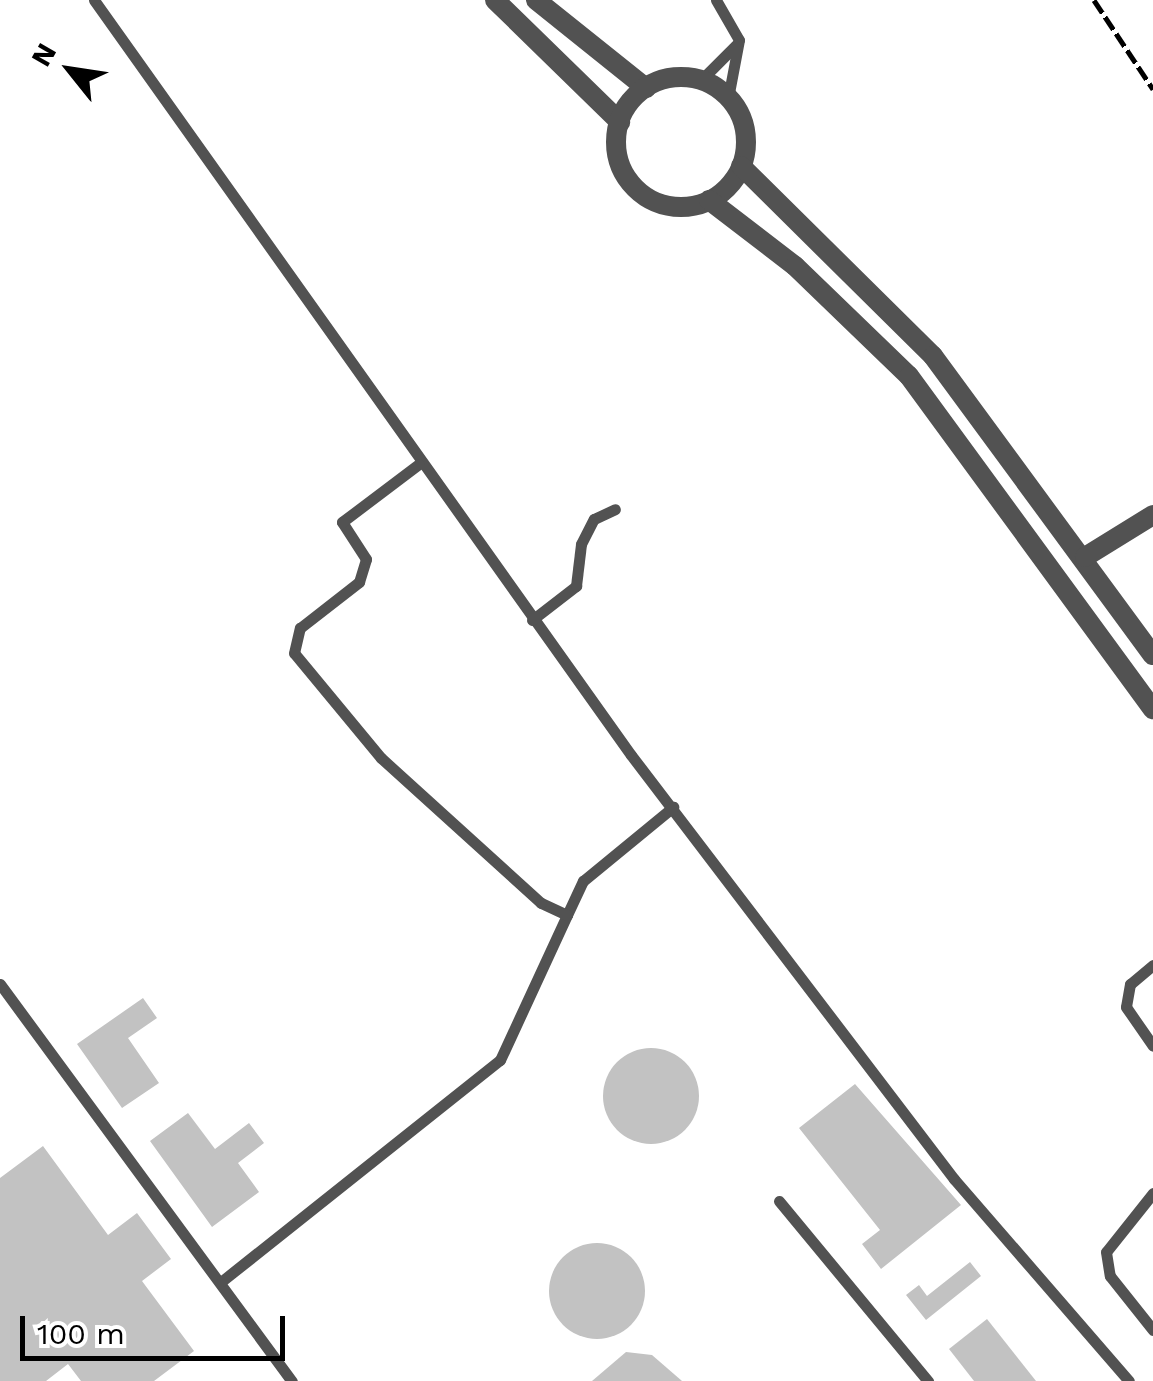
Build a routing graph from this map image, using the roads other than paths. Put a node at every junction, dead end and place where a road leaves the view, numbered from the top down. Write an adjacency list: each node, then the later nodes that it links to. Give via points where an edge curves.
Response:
1 (94, 0): 12 (lane)
2 (495, 0): 9 (street)
3 (536, 0): 7 (street)
4 (716, 0): 5 (lane)
5 (740, 40): 6 (lane); 8 (lane)
6 (701, 80): 7 (street); 8 (street)
7 (646, 88): 9 (street)
8 (728, 98): 10 (street, via 743,126)
9 (620, 122): 11 (street, via 618,159 638,191 672,206)
10 (740, 166): 11 (street); 15 (street, via 933,356)
11 (709, 200): 18 (street, via 795,266 910,376)
12 (419, 464): 16 (lane); 20 (lane, via 342,522 366,559 359,582 300,628 294,654 381,758 542,904)
13 (616, 508): 16 (lane, via 594,519 581,544 576,586)
14 (1153, 514): 15 (street)
15 (1085, 556): 17 (street)
16 (532, 620): 19 (lane)
17 (1153, 655)
18 (1153, 709)
19 (674, 808): 20 (lane, via 583,880); 30 (lane, via 954,1179)
20 (566, 915): 26 (lane, via 500,1060)
21 (1153, 965): 23 (lane, via 1130,984 1126,1007)
22 (0, 984): 26 (lane)
23 (1153, 1046)
24 (1153, 1192): 27 (lane, via 1106,1252 1110,1276)
25 (780, 1201): 29 (lane)
26 (222, 1281): 28 (lane)
27 (1153, 1330)
28 (292, 1381)
29 (928, 1381)
30 (1129, 1381)

